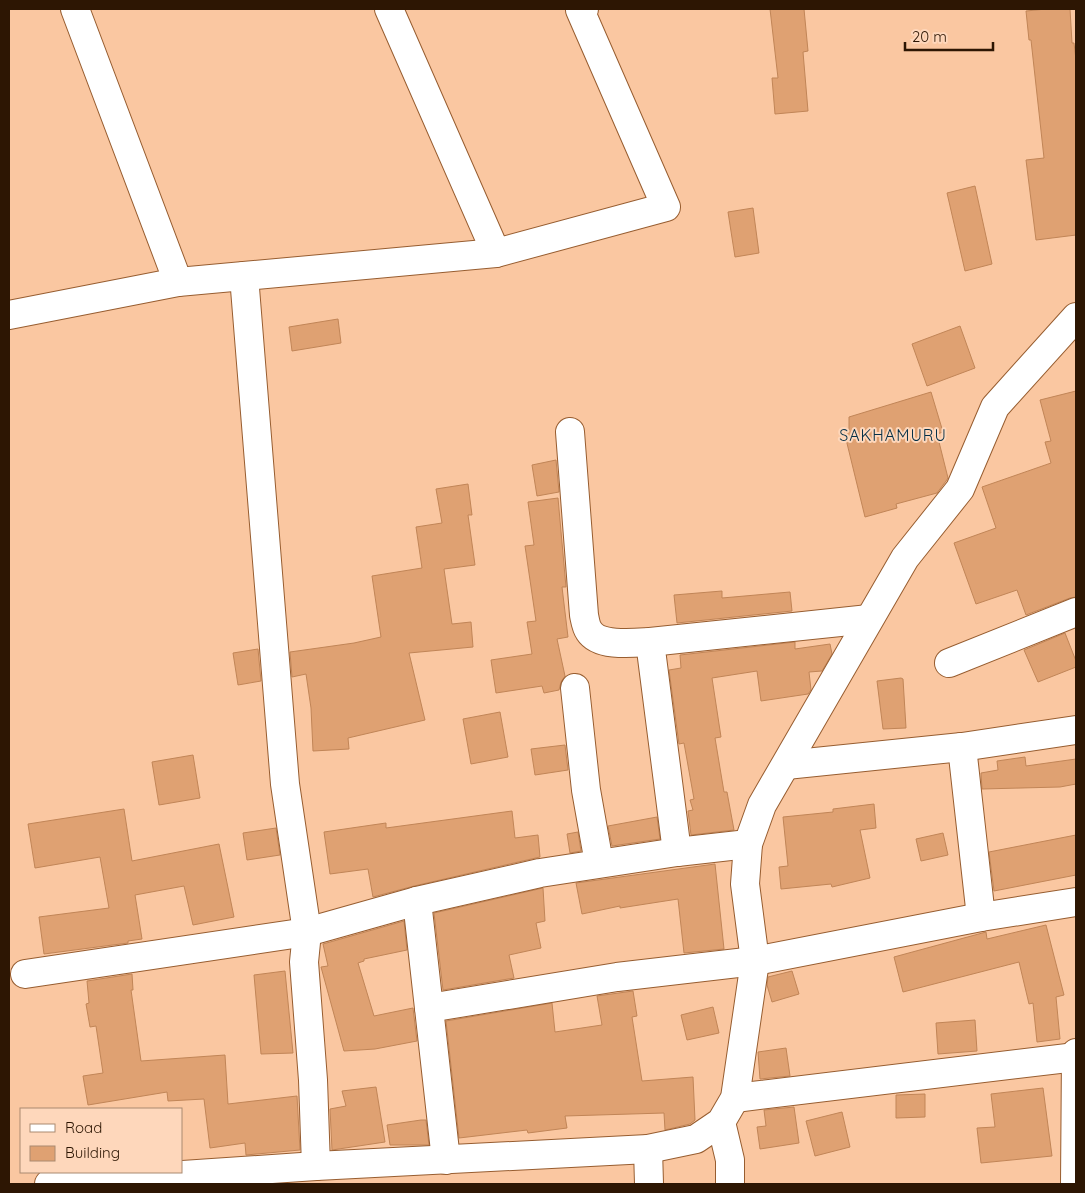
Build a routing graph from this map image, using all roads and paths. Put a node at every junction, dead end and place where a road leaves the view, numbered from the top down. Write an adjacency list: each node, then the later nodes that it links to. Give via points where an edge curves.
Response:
1 (75, 9): 6 (street)
2 (389, 9): 4 (street)
3 (584, 9): 4 (street, via 580,10 666,207)
4 (496, 253): 5 (street)
5 (244, 276): 6 (street); 24 (street, via 285,784)
6 (178, 282): 7 (street)
7 (9, 314)
8 (1076, 317): 11 (street, via 995,407 960,489 905,558)
9 (570, 432): 12 (street, via 584,615 589,632 601,640)
10 (1076, 612): 13 (street)
11 (869, 619): 12 (street); 17 (street)
12 (650, 642): 19 (street)
13 (949, 663)
14 (575, 688): 20 (street)
15 (1076, 730): 16 (street)
16 (962, 747): 17 (street); 23 (street)
17 (786, 765): 18 (street, via 762,805)
18 (748, 844): 19 (street); 25 (street, via 745,884)
19 (677, 852): 20 (street)
20 (598, 863): 21 (street)
21 (417, 901): 24 (street); 27 (street)
22 (1076, 902): 23 (street)
23 (981, 917): 25 (street)
24 (307, 932): 26 (street); 33 (street, via 304,962)
25 (755, 961): 27 (street, via 616,977); 29 (street)
26 (25, 974)
27 (428, 1008): 32 (street)
28 (1076, 1055): 29 (street); 37 (street)
29 (735, 1098): 30 (street)
30 (721, 1122): 31 (street, via 696,1139); 36 (street, via 730,1160)
31 (648, 1149): 32 (street); 35 (street)
32 (446, 1160): 33 (street)
33 (316, 1166): 34 (street)
34 (49, 1184)
35 (649, 1184)
36 (730, 1184)
37 (1075, 1184)

